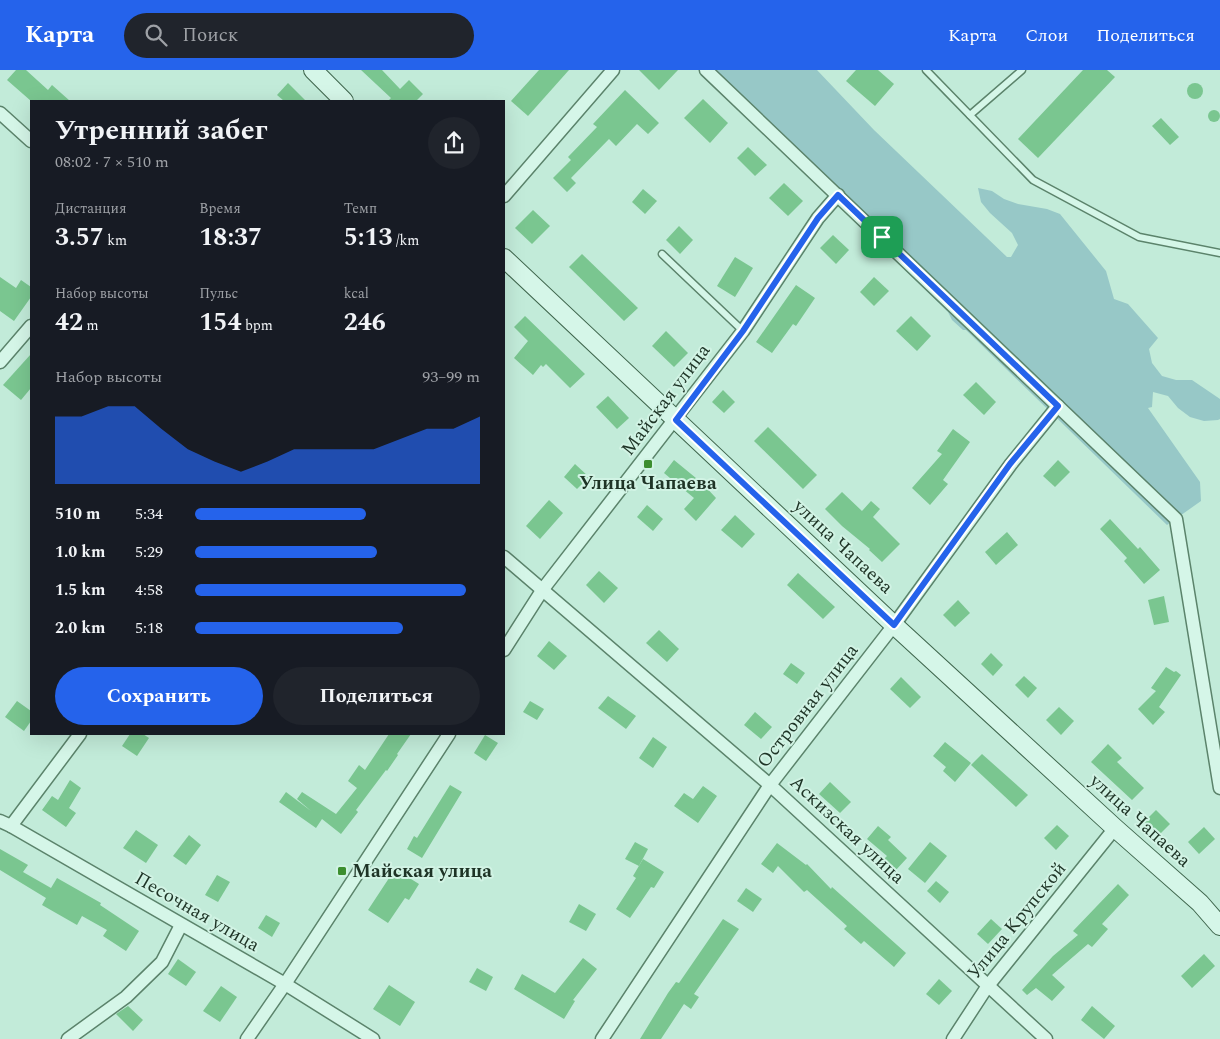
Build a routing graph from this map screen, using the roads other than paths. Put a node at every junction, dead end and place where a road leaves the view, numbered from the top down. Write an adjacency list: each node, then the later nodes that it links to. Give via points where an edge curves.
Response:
1 (313, 70): 6 (street)
2 (613, 70): 10 (street)
3 (706, 70): 11 (street)
4 (926, 70): 8 (lane)
5 (1022, 70): 8 (lane)
6 (343, 100)
7 (0, 113): 9 (street)
8 (970, 115): 12 (lane, via 1033,180 1139,238)
9 (30, 141)
10 (505, 195)
11 (838, 195): 16 (street, Майская улица, via 818,218); 18 (street)
12 (1220, 253)
13 (662, 254): 16 (lane)
14 (505, 259): 19 (street, улица Чапаева)
15 (30, 327): 17 (street)
16 (743, 331): 19 (street, Майская улица)
17 (0, 362)
18 (1058, 406): 22 (street, Островная улица, via 1010,464); 27 (street, via 1176,519)
19 (676, 420): 21 (street, Майская улица); 22 (street, улица Чапаева)
20 (505, 558): 21 (street, Аскизская улица)
21 (543, 590): 23 (street, Майская улица); 26 (street, Аскизская улица)
22 (894, 625): 26 (street, Островная улица); 29 (street, улица Чапаева)
23 (505, 648)
24 (79, 735): 28 (street)
25 (448, 735): 32 (street)
26 (770, 785): 33 (street, Аскизская улица); 37 (street, Островная улица)
27 (1220, 788)
28 (5, 824): 30 (street, Песочная улица)
29 (1115, 828): 31 (street, улица Чапаева, via 1200,903); 33 (street, Улица Крупской)
30 (181, 924): 32 (street, Песочная улица); 34 (street, via 162,962 126,997)
31 (1220, 925)
32 (285, 984): 35 (street); 36 (street, Песочная улица)
33 (987, 987): 38 (street, Улица Крупской); 39 (street, Аскизская улица)
34 (68, 1039)
35 (247, 1039)
36 (373, 1039)
37 (602, 1039)
38 (952, 1039)
39 (1046, 1039)

